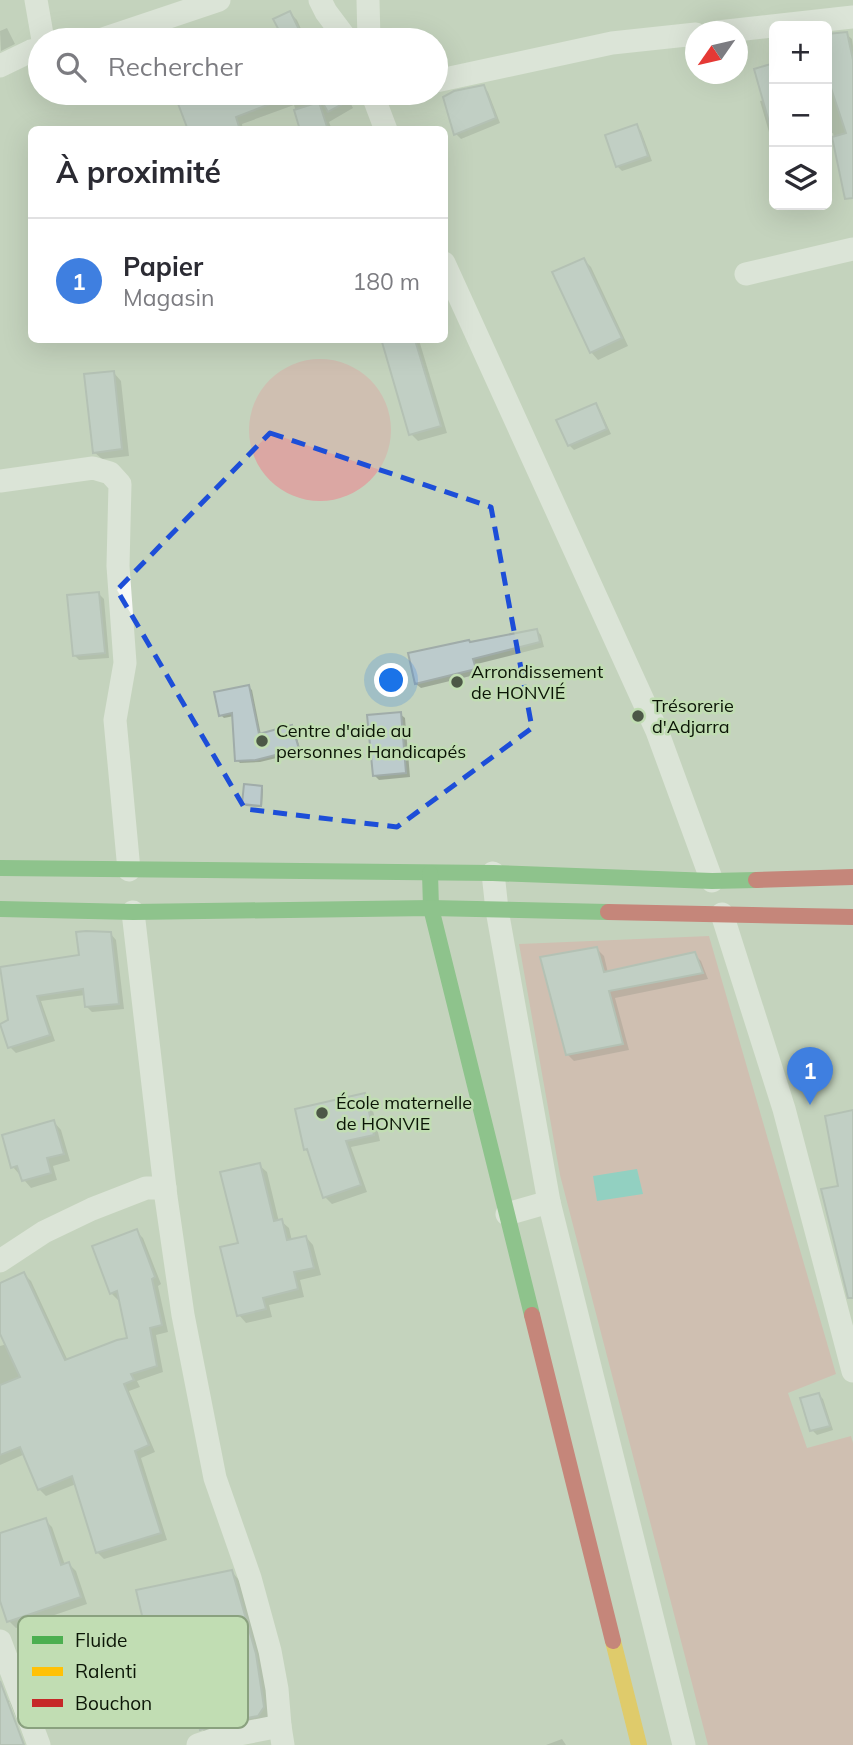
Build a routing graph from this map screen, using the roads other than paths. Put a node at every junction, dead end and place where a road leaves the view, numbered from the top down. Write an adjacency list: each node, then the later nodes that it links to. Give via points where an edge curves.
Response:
1 (36, 0): 6 (street)
2 (219, 0): 7 (street)
3 (320, 0): 8 (street)
4 (368, 0): 9 (street)
5 (853, 17): 10 (street)
6 (41, 28)
7 (136, 28)
8 (338, 28)
9 (369, 28)
10 (748, 29)
11 (685, 35): 14 (street, via 612,43)
12 (28, 53): 13 (street)
13 (0, 66)
14 (448, 78)
15 (379, 105): 16 (street)
16 (385, 126)
17 (853, 249): 19 (street)
18 (448, 271): 26 (street, via 657,731)
19 (746, 274)
20 (0, 481): 22 (street, via 93,468 110,472 120,484 118,566 125,663 115,720)
21 (0, 867): 22 (main road)
22 (129, 870): 23 (main road)
23 (430, 873): 24 (main road); 27 (main road)
24 (493, 873): 26 (main road); 29 (street)
25 (853, 877): 26 (main road)
26 (712, 881)
27 (431, 908): 29 (main road); 30 (main road); 35 (main road)
28 (0, 909): 30 (main road)
29 (497, 910): 31 (main road); 34 (street)
30 (133, 912): 33 (street)
31 (722, 914): 32 (main road); 37 (street, via 785,1109)
32 (853, 917)
33 (165, 1188): 36 (street, via 146,1188 92,1209 44,1232); 41 (street, via 183,1315 215,1478 271,1651)
34 (549, 1202): 35 (street); 45 (street)
35 (507, 1214): 44 (main road)
36 (0, 1261)
37 (853, 1371)
38 (0, 1641): 39 (street)
39 (18, 1689)
40 (33, 1728): 42 (street)
41 (281, 1736): 43 (street, via 219,1738)
42 (39, 1745)
43 (198, 1745)
44 (639, 1745)
45 (684, 1745)

